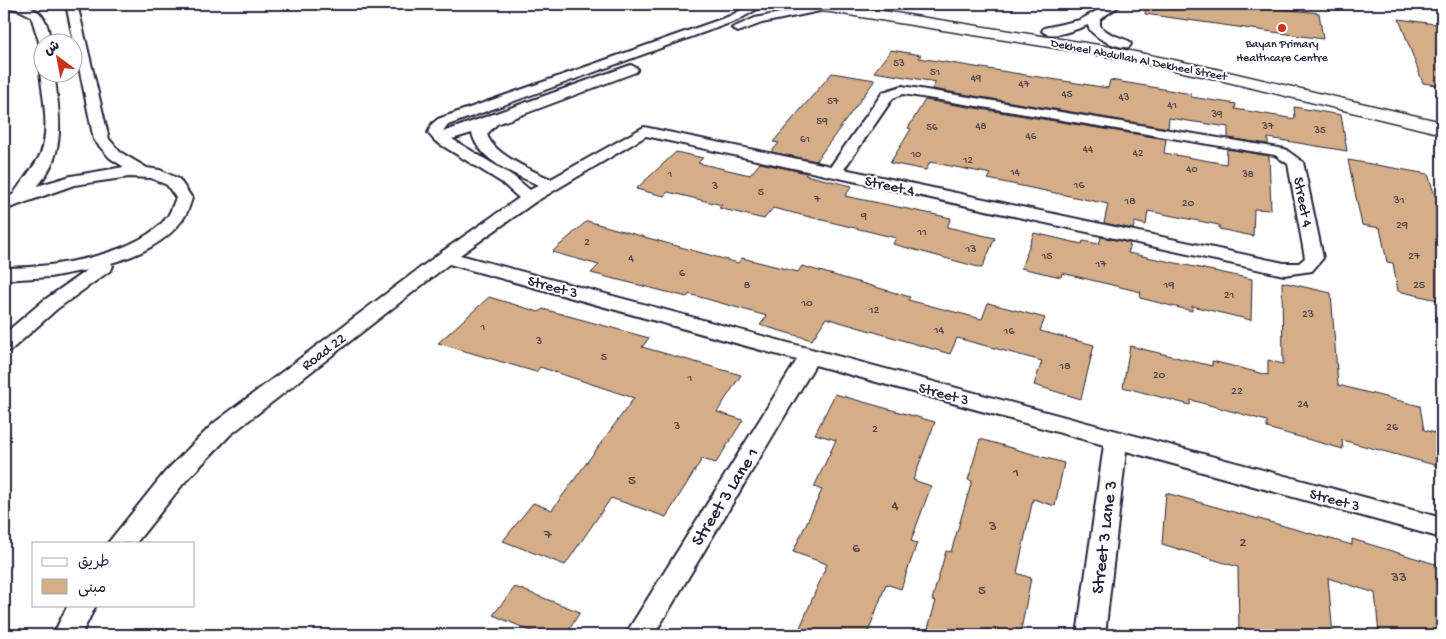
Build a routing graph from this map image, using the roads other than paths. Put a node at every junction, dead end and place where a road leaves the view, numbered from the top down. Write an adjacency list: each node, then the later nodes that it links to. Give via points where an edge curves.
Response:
1 (5, 4): 11 (street, via 23,7 37,14)
2 (71, 4): 19 (street, via 102,140 114,155)
3 (760, 4): 18 (street, via 734,18 443,122 435,130)
4 (794, 4): 8 (street, Dekheel Abdullah Al Dekheel Street)
5 (858, 4): 8 (street)
6 (894, 4): 10 (street, Dekheel Abdullah Al Dekheel Street, via 941,15)
7 (1116, 4): 9 (street)
8 (827, 8): 15 (street, via 759,20); 16 (street, Dekheel Abdullah Al Dekheel Street, via 1111,52)
9 (1094, 19): 10 (street, via 1079,26); 12 (street, via 1094,28)
10 (1048, 31): 12 (street, Dekheel Abdullah Al Dekheel Street)
11 (43, 32)
12 (1125, 44): 14 (street, Dekheel Abdullah Al Dekheel Street)
13 (48, 82): 23 (street, via 52,131 50,155 36,180)
14 (1442, 117)
15 (492, 121): 18 (street); 21 (street, via 479,132 481,143)
16 (1442, 128)
17 (644, 131): 20 (street, Street 4); 21 (street, Road 22)
18 (440, 138): 22 (street, via 507,179)
19 (143, 173): 23 (street, via 78,178 43,187); 24 (street, via 165,178 178,186 184,198 183,205 166,228)
20 (834, 173): 20 (street, Street 4, via 888,95 902,90 1263,148 1280,152 1295,162 1314,258 1306,267 1284,269)
21 (548, 184): 22 (street, Road 22)
22 (529, 198): 25 (street, Road 22)
23 (7, 203)
24 (128, 250): 26 (street, via 63,270 30,275); 27 (street, via 56,300)
25 (446, 257): 28 (street, Street 3); 31 (street, Road 22, via 222,429 168,484)
26 (4, 274)
27 (4, 345)
28 (810, 356): 29 (street, Street 3); 34 (street, Street 3 Lane 1)
29 (1116, 439): 30 (street, Street 3); 35 (street, Street 3 Lane 3)
30 (1442, 528)
31 (122, 542)
32 (82, 606): 33 (street)
33 (67, 635)
34 (638, 635)
35 (1091, 635)

